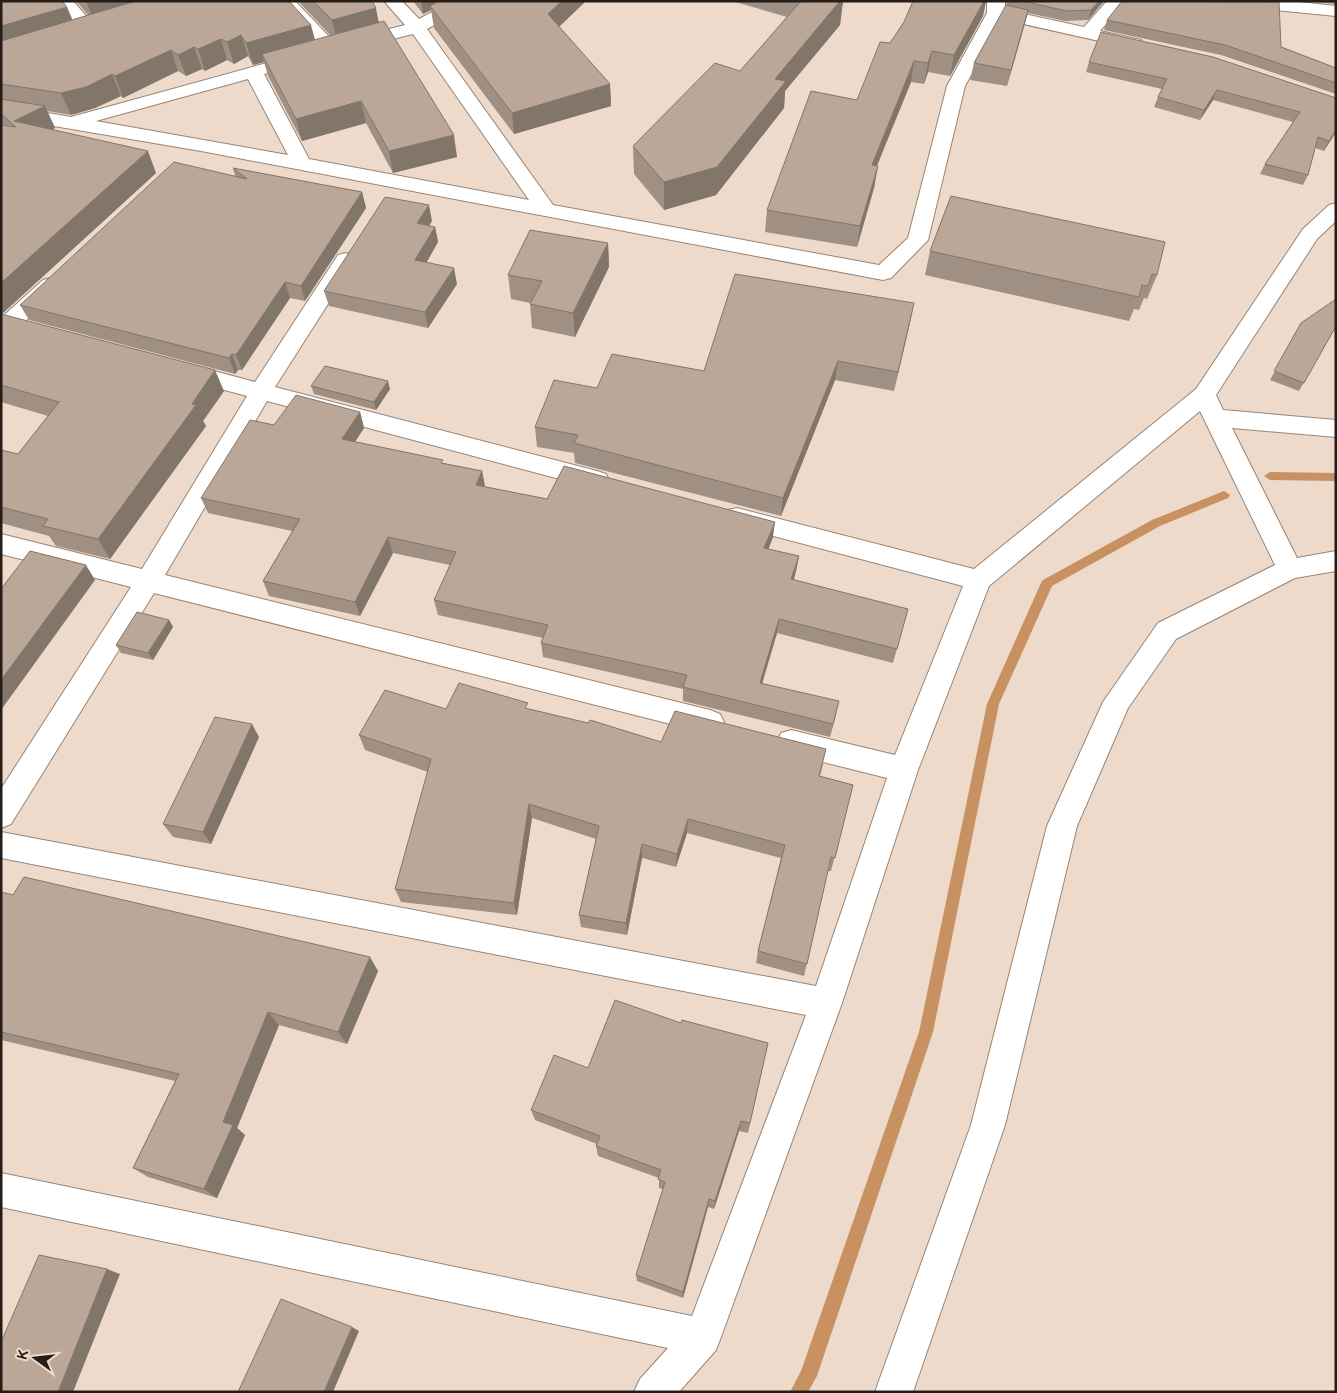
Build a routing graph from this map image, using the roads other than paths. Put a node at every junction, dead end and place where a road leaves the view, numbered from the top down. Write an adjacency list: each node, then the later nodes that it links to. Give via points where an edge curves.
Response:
1 (63, 1): 11 (street)
2 (285, 1): 15 (street)
3 (392, 1): 10 (street)
4 (466, 1): 10 (street)
5 (1117, 1): 12 (street)
6 (1235, 1): 8 (street)
7 (996, 7): 12 (street); 23 (street, via 956,86 918,240 883,273)
8 (1336, 11)
9 (108, 26): 11 (street)
10 (417, 27): 15 (street); 23 (street)
11 (90, 31): 13 (street)
12 (1088, 34): 14 (street)
13 (72, 37)
14 (1157, 48)
15 (332, 50): 16 (street)
16 (254, 72): 18 (street); 20 (street)
17 (6, 116): 18 (street)
18 (73, 122): 19 (street)
19 (202, 145): 20 (street); 21 (street)
20 (302, 164): 23 (street, via 390,190)
21 (180, 165)
22 (1336, 209): 30 (street, via 1310,234)
23 (546, 210)
24 (358, 240): 29 (street)
25 (66, 271): 26 (street)
26 (4, 326): 27 (street)
27 (37, 332)
28 (158, 364): 29 (street)
29 (261, 391): 33 (street); 39 (street)
30 (1204, 395): 31 (street); 38 (street)
31 (1216, 418): 32 (street); 37 (street)
32 (1336, 429)
33 (615, 484)
34 (720, 512): 38 (street)
35 (1, 544): 39 (street)
36 (1336, 561): 37 (street)
37 (1290, 569): 49 (street, via 1167,631 1117,702 1062,826 988,1125)
38 (978, 580): 42 (street)
39 (148, 581): 40 (street); 43 (street)
40 (729, 726)
41 (768, 736): 42 (street)
42 (904, 770): 45 (street)
43 (1, 816)
44 (1, 845): 45 (street)
45 (826, 1003): 47 (street)
46 (1, 1190): 47 (street)
47 (703, 1338): 48 (street)
48 (653, 1392)
49 (894, 1392)

